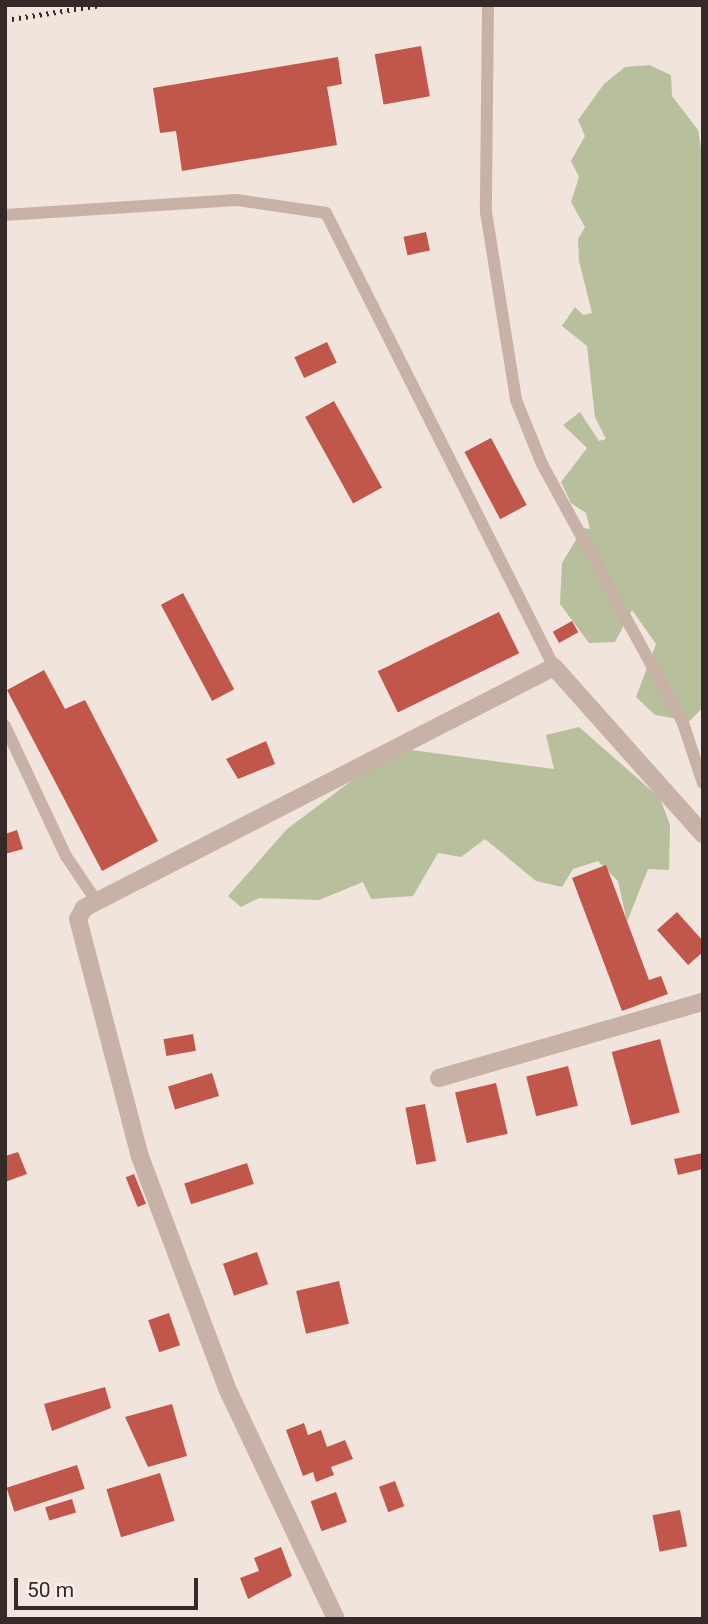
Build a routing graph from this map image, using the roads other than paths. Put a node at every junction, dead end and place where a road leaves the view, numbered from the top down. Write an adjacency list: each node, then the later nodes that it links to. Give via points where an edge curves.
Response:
1 (488, 5): 5 (lane, via 486,212 516,400 542,464 682,723)
2 (5, 215): 3 (lane, via 237,200 327,213)
3 (554, 667): 6 (street); 7 (street)
4 (5, 726): 7 (lane, via 65,856)
5 (703, 783)
6 (703, 834)
7 (97, 902): 10 (street, via 78,919 140,1157 227,1388)
8 (703, 1003): 9 (street)
9 (439, 1078)
10 (336, 1619)

